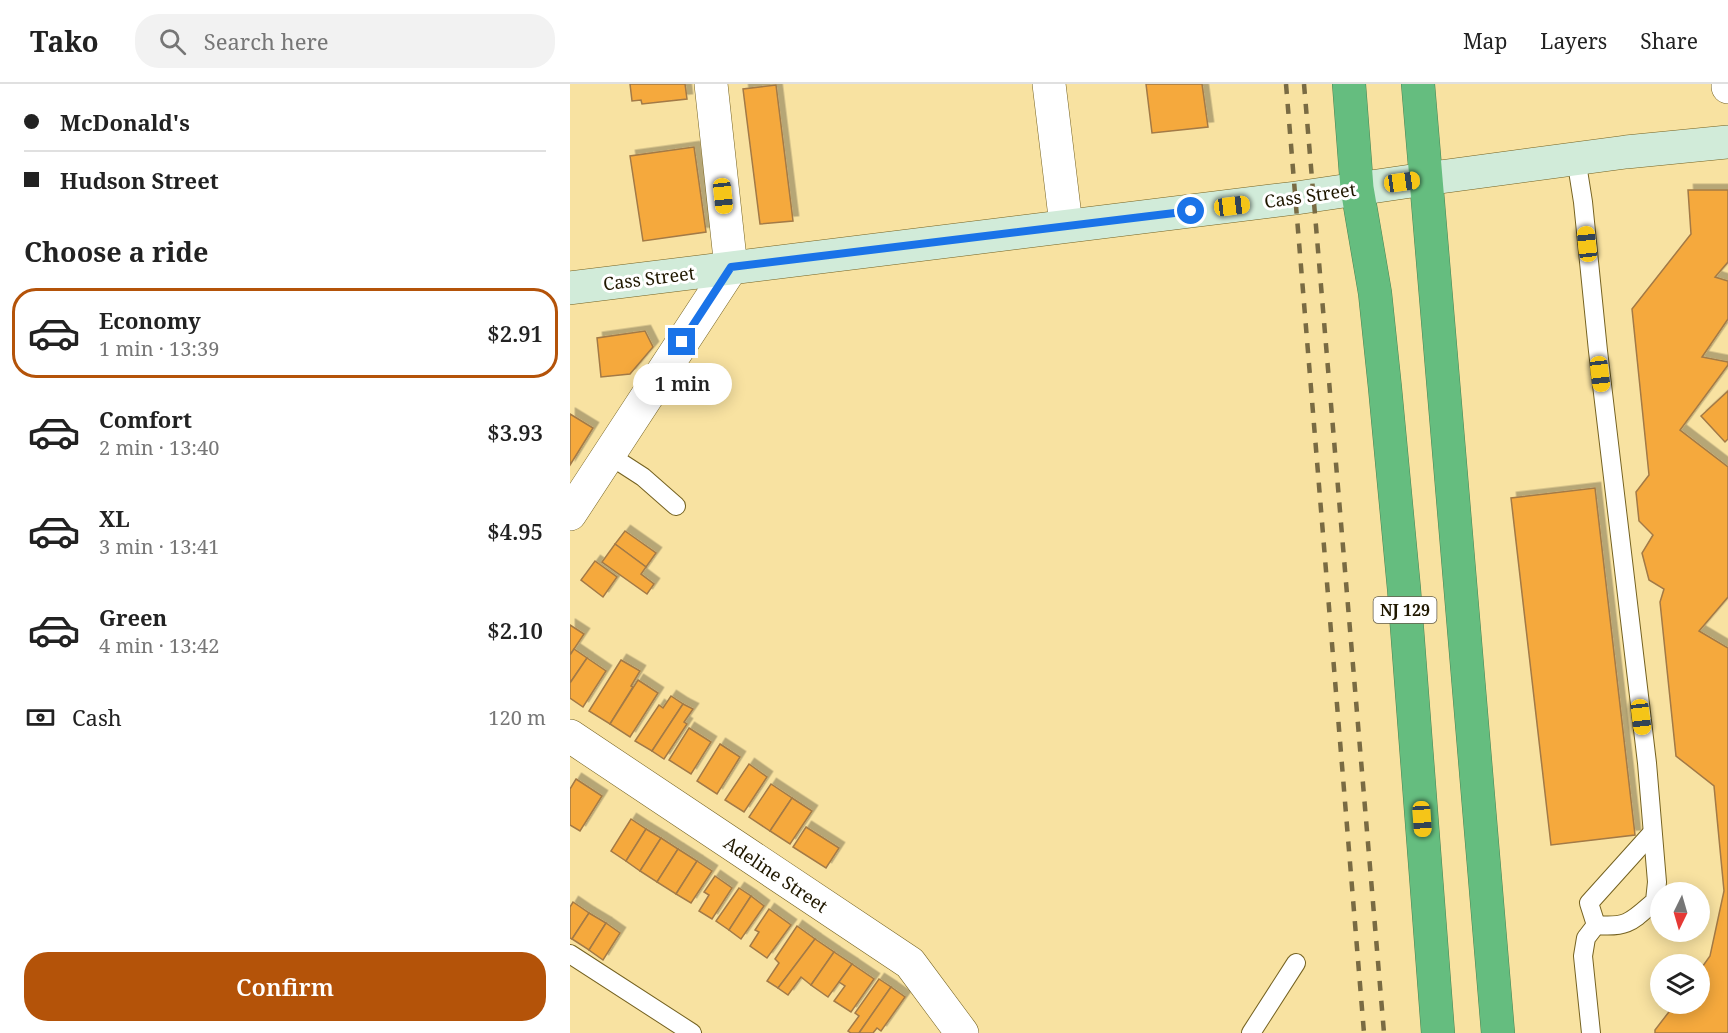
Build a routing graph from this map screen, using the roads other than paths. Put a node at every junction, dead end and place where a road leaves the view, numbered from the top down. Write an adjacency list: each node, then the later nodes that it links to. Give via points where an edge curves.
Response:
1 (711, 84): 10 (street)
2 (1049, 84): 9 (street)
3 (1349, 84): 8 (highway, NJ 129)
4 (1418, 84): 7 (highway, NJ 129)
5 (1728, 142): 6 (street, Cass Street)
6 (1576, 158): 7 (street, Cass Street); 16 (lane)
7 (1425, 178): 8 (street, Cass Street); 24 (highway, NJ 129)
8 (1357, 188): 9 (street, Cass Street); 23 (highway, NJ 129, via 1375,293 1385,388)
9 (1066, 225): 10 (street, Cass Street)
10 (731, 267): 11 (street, Cass Street); 12 (street)
11 (570, 288)
12 (609, 455): 13 (lane, via 644,477); 14 (street)
13 (676, 506)
14 (570, 513)
15 (570, 736): 21 (street, Adeline Street, via 910,963)
16 (1652, 833): 17 (lane, via 1589,903); 17 (lane, via 1657,882 1654,901 1630,922 1613,927)
17 (1596, 925): 25 (lane, via 1586,938 1583,956)
18 (570, 954): 20 (lane)
19 (1296, 963): 22 (lane)
20 (692, 1033)
21 (962, 1033)
22 (1251, 1033)
23 (1438, 1033)
24 (1497, 1033)
25 (1591, 1033)

